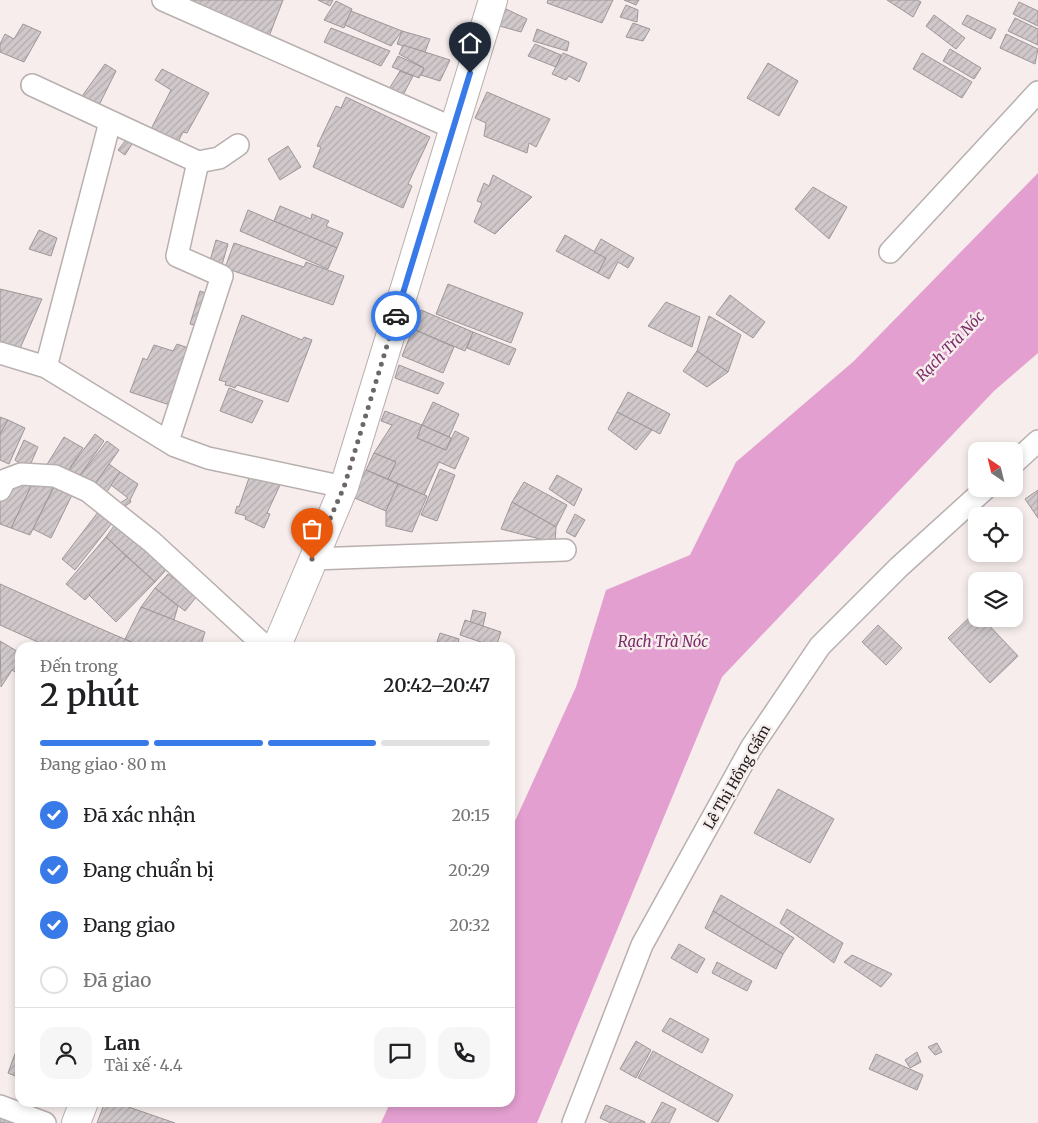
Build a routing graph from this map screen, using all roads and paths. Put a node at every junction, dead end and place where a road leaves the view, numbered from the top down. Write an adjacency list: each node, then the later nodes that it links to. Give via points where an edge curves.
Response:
1 (163, 0): 6 (street)
2 (493, 0): 6 (main road)
3 (32, 85): 5 (street)
4 (1038, 92): 9 (street)
5 (110, 122): 8 (street); 11 (street)
6 (453, 128): 15 (main road)
7 (238, 145): 8 (street, via 219,158)
8 (198, 162): 12 (street, via 177,256 222,276)
9 (890, 252)
10 (0, 353): 11 (street)
11 (46, 367): 12 (street)
12 (168, 441): 15 (street, via 208,458)
13 (1038, 441): 14 (street)
14 (1023, 455)
15 (344, 487): 19 (main road)
16 (0, 490): 20 (street, via 5,480 22,474 55,476 88,491 152,542)
17 (975, 498): 26 (street, Lê Thị Hồng Gấm, via 899,567 820,646 751,748 642,945)
18 (565, 550): 19 (street)
19 (312, 559): 21 (main road)
20 (260, 642)
21 (278, 642)
22 (0, 1106): 24 (street)
23 (82, 1107): 25 (main road)
24 (45, 1123)
25 (76, 1123)
26 (573, 1123)

